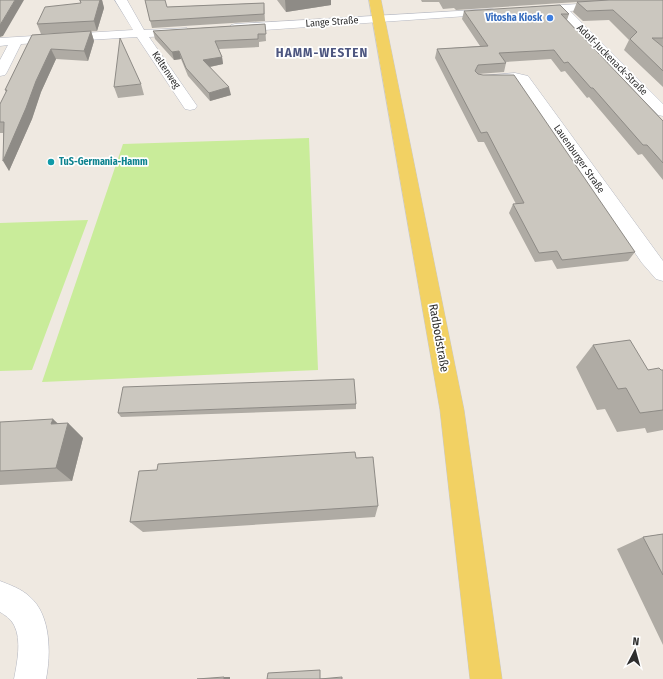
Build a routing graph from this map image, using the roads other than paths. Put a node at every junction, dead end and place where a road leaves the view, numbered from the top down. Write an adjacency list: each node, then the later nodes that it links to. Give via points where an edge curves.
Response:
1 (121, 0): 9 (street, Keltenweg)
2 (663, 2): 3 (street)
3 (560, 8): 5 (street); 15 (street, Adolf-Juckenack-Straße)
4 (377, 10): 6 (street, Lange Straße); 7 (street, Lange Straße); 19 (main road, Radbodstraße, via 452,410)
5 (521, 10)
6 (506, 11)
7 (222, 29)
8 (193, 30): 9 (street)
9 (141, 34): 10 (street); 14 (street, Keltenweg)
10 (16, 41): 11 (street); 12 (street)
11 (0, 42)
12 (0, 72)
13 (481, 79): 16 (street, Lauenburger Straße, via 523,79)
14 (190, 106)
15 (663, 112)
16 (662, 273)
17 (0, 596): 18 (street, via 10,600 25,613 32,632 34,651)
18 (30, 679)
19 (486, 679)

